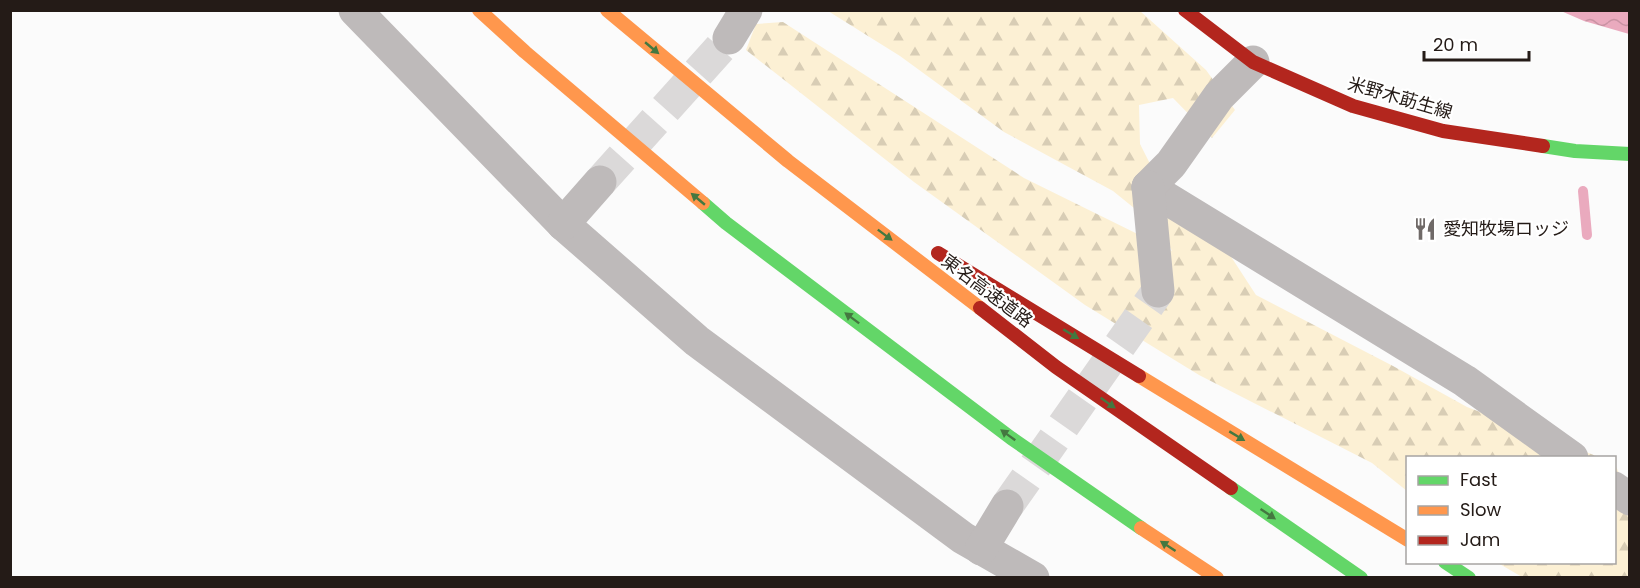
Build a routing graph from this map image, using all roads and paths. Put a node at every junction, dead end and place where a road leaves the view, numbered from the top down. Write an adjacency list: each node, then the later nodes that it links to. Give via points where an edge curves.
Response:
1 (355, 10): 12 (street)
2 (479, 10): 24 (main road, one-way to 2, via 1011,438 735,230)
3 (607, 10): 9 (main road, 東名高速道路, one-way to 9)
4 (746, 10): 6 (street)
5 (1185, 10): 7 (main road, 米野木莇生線)
6 (729, 38)
7 (1253, 62): 8 (main road, 米野木莇生線, via 1353,106 1443,131 1575,151); 11 (street, via 1219,96 1192,138)
8 (1629, 154)
9 (788, 161): 13 (main road); 25 (main road, 東名高速道路, one-way to 25, via 1056,367)
10 (600, 182): 12 (street)
11 (1148, 187): 15 (street); 16 (street, via 1465,381)
12 (563, 224): 21 (street, via 697,341)
13 (900, 230)
14 (930, 248): 20 (main road, one-way to 20)
15 (1158, 291)
16 (1569, 456)
17 (1616, 489): 18 (street)
18 (1629, 499)
19 (1007, 506): 21 (street)
20 (1406, 539)
21 (981, 549): 23 (street)
22 (1448, 564): 26 (main road)
23 (1033, 578)
24 (1217, 578)
25 (1361, 578)
26 (1469, 578)

